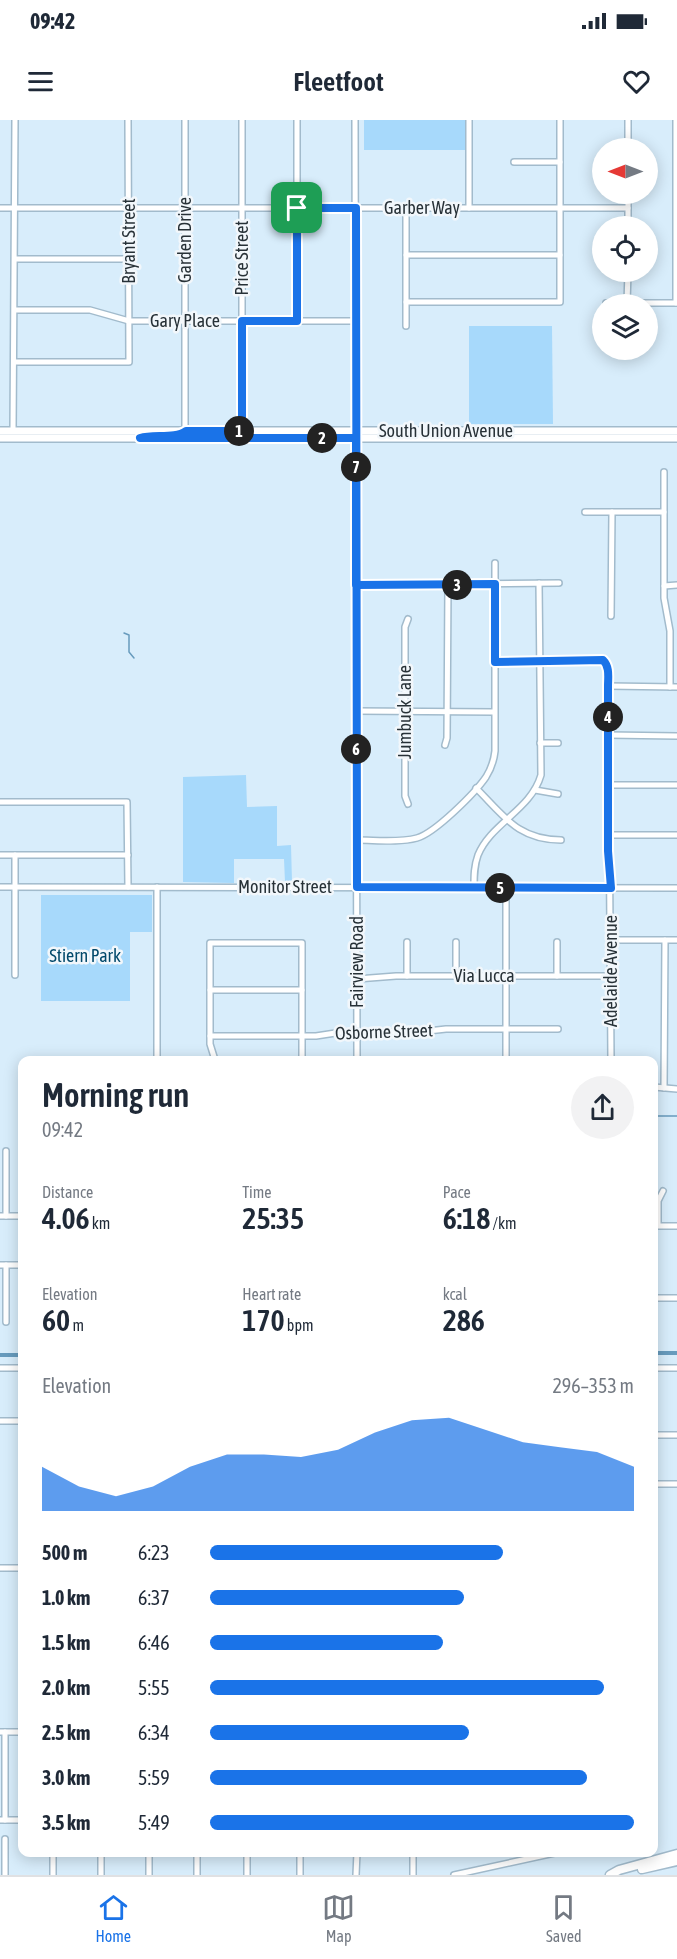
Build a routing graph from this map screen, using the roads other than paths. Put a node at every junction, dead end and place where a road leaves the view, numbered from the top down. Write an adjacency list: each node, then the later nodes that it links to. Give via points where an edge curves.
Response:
1 (15, 120): 18 (street)
2 (128, 120): 19 (street, Bryant Street)
3 (185, 120): 20 (street, Garden Drive)
4 (242, 120): 16 (street, Price Street)
5 (297, 120): 21 (street)
6 (356, 120): 22 (street, Fairview Road)
7 (469, 120): 24 (street)
8 (560, 120): 14 (street)
9 (628, 120): 11 (street)
10 (676, 120): 12 (street)
11 (628, 138)
12 (676, 155): 34 (street)
13 (514, 162): 14 (street)
14 (560, 162): 25 (street)
15 (628, 204): 26 (street)
16 (242, 207): 20 (street, Garber Way); 21 (street, Garber Way); 38 (street, Price Street)
17 (0, 208): 18 (street, Garber Way)
18 (15, 208): 19 (street, Garber Way); 30 (street)
19 (129, 208): 20 (street, Garber Way); 31 (street, Bryant Street)
20 (185, 208): 37 (street, Garden Drive)
21 (297, 208): 22 (street, Garber Way); 39 (street)
22 (356, 208): 23 (street, Garber Way); 40 (street, Fairview Road)
23 (406, 208): 24 (street, Garber Way); 28 (street)
24 (469, 208): 25 (street, Garber Way)
25 (560, 208): 26 (street, Garber Way); 29 (street)
26 (628, 208): 27 (street)
27 (628, 216)
28 (406, 255): 29 (street); 32 (street)
29 (560, 255): 32 (street, via 560,302)
30 (15, 259): 31 (street); 35 (street)
31 (129, 259): 36 (street, Bryant Street)
32 (406, 302): 41 (street)
33 (658, 303): 34 (street)
34 (677, 303)
35 (15, 310): 36 (street, Gary Place, via 90,310); 42 (street)
36 (129, 321): 37 (street, Gary Place); 42 (street, Bryant Street, via 129,362)
37 (185, 321): 38 (street, Gary Place); 43 (street, Garden Drive)
38 (242, 321): 39 (street, Gary Place); 44 (street, Price Street)
39 (297, 321): 40 (street, Gary Place)
40 (356, 321): 51 (street, Fairview Road)
41 (406, 326)
42 (15, 362): 50 (street)
43 (186, 431): 44 (main road, South Union Avenue); 50 (main road, South Union Avenue); 52 (main road)
44 (242, 431): 45 (main road, South Union Avenue)
45 (294, 431): 51 (main road, South Union Avenue); 53 (main road)
46 (567, 431): 47 (main road, South Union Avenue); 51 (main road, South Union Avenue); 54 (main road, via 564,435)
47 (615, 431): 48 (main road, South Union Avenue); 55 (main road, via 611,435)
48 (677, 431)
49 (0, 435): 50 (main road, South Union Avenue)
50 (12, 435): 52 (main road, South Union Avenue)
51 (356, 435): 53 (main road, South Union Avenue); 54 (main road, South Union Avenue); 65 (street, Fairview Road)
52 (140, 438): 53 (main road, South Union Avenue)
53 (247, 438)
54 (535, 438): 55 (main road, South Union Avenue)
55 (576, 438): 56 (main road, South Union Avenue)
56 (677, 438)
57 (664, 472): 60 (street)
58 (585, 512): 59 (street)
59 (612, 512): 60 (street); 69 (street)
60 (664, 512): 67 (street)
61 (495, 563): 64 (street)
62 (539, 583): 63 (street); 64 (street); 72 (street)
63 (559, 583)
64 (495, 584): 66 (street); 73 (street)
65 (356, 585): 66 (street); 76 (street, Fairview Road)
66 (448, 585): 78 (street)
67 (664, 585): 68 (street); 71 (street)
68 (677, 585)
69 (611, 616)
70 (408, 619): 77 (street, Jumbuck Lane)
71 (674, 637): 75 (street)
72 (539, 661): 73 (street); 74 (street, Adelaide Avenue, via 603,660 608,666); 83 (street)
73 (495, 662): 79 (street)
74 (608, 686): 75 (street); 80 (street, Adelaide Avenue)
75 (674, 687)
76 (356, 711): 77 (street); 95 (street, Fairview Road)
77 (405, 711): 78 (street); 91 (street, Jumbuck Lane)
78 (447, 712): 79 (street); 84 (street)
79 (494, 712): 87 (street, via 494,758 490,771)
80 (608, 735): 81 (street); 85 (street, Adelaide Avenue)
81 (677, 736)
82 (558, 742): 83 (street)
83 (540, 743): 88 (street, via 541,775)
84 (445, 745)
85 (608, 785): 86 (street); 93 (street, Adelaide Avenue)
86 (677, 785)
87 (476, 788): 92 (street); 95 (street, via 437,827 420,837)
88 (535, 790): 89 (street); 92 (street)
89 (558, 794)
90 (0, 802): 99 (street, via 127,802)
91 (408, 804)
92 (508, 820): 96 (street, via 528,836); 105 (street, via 479,853)
93 (608, 835): 94 (street); 107 (street, Adelaide Avenue)
94 (677, 835)
95 (356, 840): 104 (street, Fairview Road)
96 (561, 840)
97 (0, 855): 98 (street)
98 (15, 855): 99 (street); 101 (street)
99 (128, 855): 102 (street)
100 (0, 887): 101 (street, Monitor Street)
101 (15, 887): 102 (street, Monitor Street); 115 (street)
102 (128, 887): 103 (street, Monitor Street)
103 (157, 887): 104 (street, Monitor Street); 129 (street)
104 (357, 887): 105 (street, Monitor Street); 121 (street, Fairview Road)
105 (474, 888): 106 (street, Monitor Street)
106 (506, 888): 107 (street, Monitor Street); 118 (street)
107 (611, 888): 108 (street, Monitor Street); 109 (street, Adelaide Avenue)
108 (677, 888)
109 (611, 940): 110 (street); 120 (street, Adelaide Avenue)
110 (665, 940): 111 (street); 136 (street)
111 (677, 940)
112 (407, 942): 116 (street)
113 (456, 942): 117 (street)
114 (557, 942): 119 (street)
115 (15, 975)
116 (407, 976): 117 (street, Via Lucca); 121 (street, Via Lucca)
117 (456, 976): 118 (street, Via Lucca)
118 (506, 976): 119 (street, Via Lucca); 124 (street)
119 (557, 976): 120 (street, Via Lucca)
120 (611, 976): 134 (street, Adelaide Avenue)
121 (357, 979): 126 (street, Fairview Road)
122 (210, 990): 123 (street); 123 (street, via 210,944 302,943); 127 (street)
123 (302, 990): 128 (street)
124 (506, 1029): 125 (street, Osborne Street); 126 (street, Osborne Street); 133 (street)
125 (558, 1029)
126 (357, 1032): 128 (street, Osborne Street); 132 (street, Fairview Road)
127 (210, 1036): 128 (street, Osborne Street); 130 (street)
128 (302, 1036): 131 (street)
129 (158, 1056)
130 (214, 1056)
131 (302, 1056)
132 (357, 1056)
133 (506, 1056)
134 (611, 1056)
135 (658, 1087): 136 (street)
136 (664, 1088): 137 (street)
137 (677, 1089)
138 (6, 1151): 140 (street)
139 (663, 1191): 141 (street, via 658,1202 658,1226)
140 (3, 1216)
141 (677, 1226)
142 (3, 1265): 145 (street)
143 (658, 1298): 144 (street)
144 (677, 1298)
145 (6, 1322)
146 (0, 1368): 147 (street)
147 (18, 1368)
148 (658, 1368): 149 (street)
149 (677, 1368)
150 (0, 1421): 151 (street)
151 (18, 1421)
152 (658, 1435): 153 (street)
153 (677, 1435)
154 (658, 1484): 155 (street)
155 (677, 1484)
156 (0, 1568): 157 (street)
157 (18, 1568)
158 (2, 1732): 159 (street); 160 (street)
159 (18, 1732)
160 (2, 1820): 161 (street)
161 (18, 1820)
162 (5, 1839): 174 (street)
163 (677, 1854): 184 (highway)
164 (53, 1857): 175 (street)
165 (101, 1857): 176 (street)
166 (149, 1857): 177 (street)
167 (197, 1857): 178 (street)
168 (247, 1857): 179 (street)
169 (300, 1857): 180 (street)
170 (357, 1857): 181 (street)
171 (413, 1857): 182 (street)
172 (536, 1857): 183 (street)
173 (677, 1861): 184 (highway)
174 (5, 1875)
175 (53, 1875)
176 (101, 1875)
177 (149, 1875)
178 (197, 1875)
179 (247, 1875)
180 (300, 1875)
181 (357, 1875)
182 (413, 1875)
183 (454, 1875)
184 (612, 1875)

